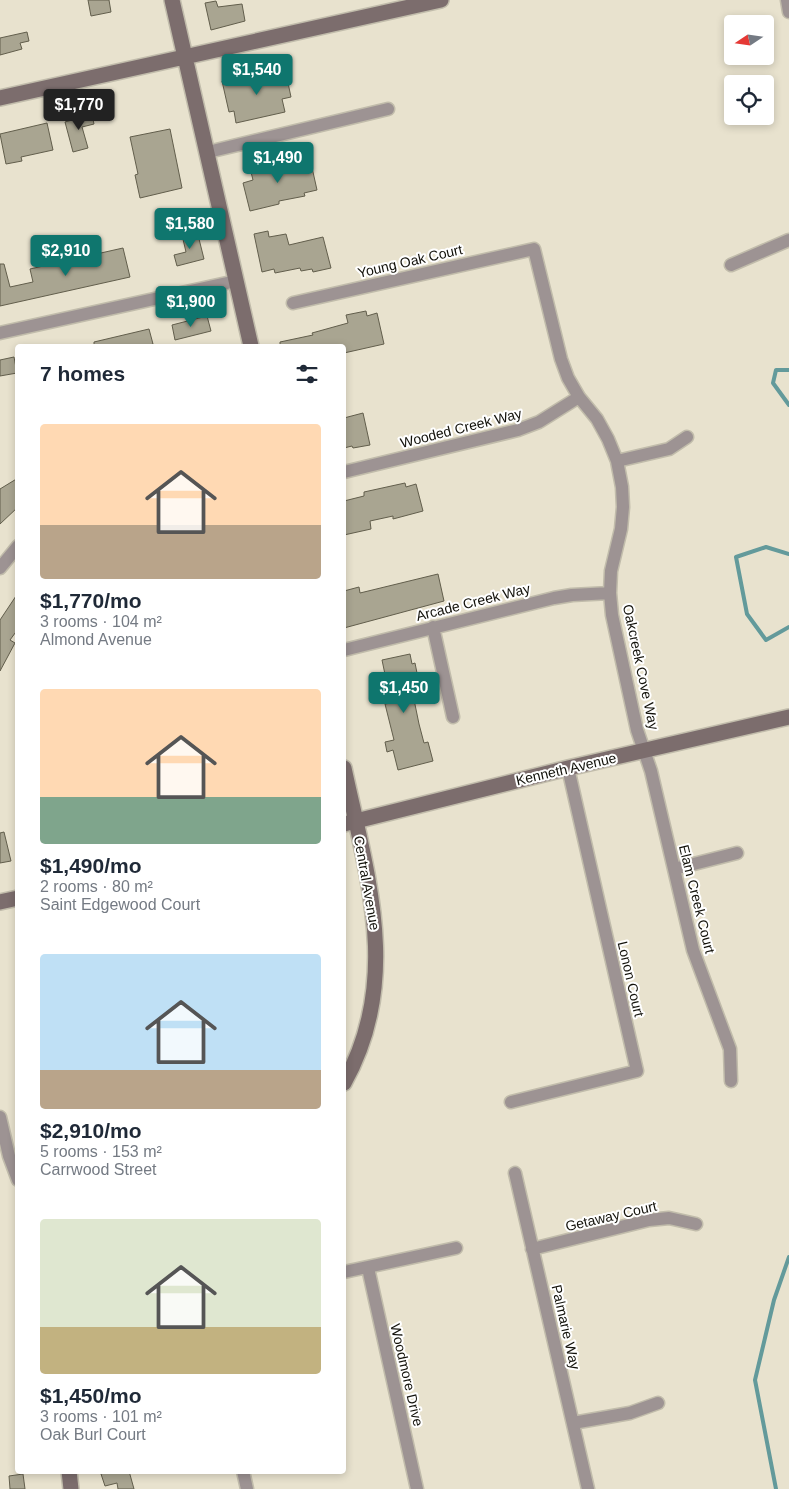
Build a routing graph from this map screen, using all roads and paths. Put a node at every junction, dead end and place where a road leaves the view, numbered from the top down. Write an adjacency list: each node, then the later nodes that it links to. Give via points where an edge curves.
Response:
1 (172, 0): 5 (street)
2 (441, 0): 5 (street)
3 (786, 0): 4 (street)
4 (789, 12)
5 (185, 57): 6 (street); 8 (street)
6 (0, 98)
7 (388, 109): 8 (street)
8 (208, 152): 12 (street)
9 (789, 240): 11 (street)
10 (534, 249): 13 (street, Young Oak Court); 16 (street, Oakcreek Cove Way, via 561,359)
11 (731, 265)
12 (236, 281): 14 (street); 15 (street)
13 (293, 303)
14 (0, 333)
15 (251, 344)
16 (579, 396): 18 (street, Oakcreek Cove Way, via 608,439); 19 (street, Wooded Creek Way, via 545,419 518,430)
17 (687, 437): 18 (street, via 669,449)
18 (617, 462): 22 (street, Oakcreek Cove Way, via 623,507)
19 (346, 472)
20 (15, 550): 21 (street)
21 (0, 568)
22 (610, 593): 23 (street, Arcade Creek Way, via 554,598); 27 (street, Oakcreek Cove Way, via 637,730)
23 (433, 627): 24 (street, Arcade Creek Way); 25 (street)
24 (346, 649)
25 (453, 717)
26 (789, 717): 27 (street, Kenneth Avenue)
27 (645, 751): 28 (street, Kenneth Avenue); 32 (street, Elam Creek Court)
28 (568, 768): 30 (street, Kenneth Avenue); 37 (street, Lonon Court, via 637,1071)
29 (346, 786): 30 (street, Central Avenue)
30 (350, 823): 35 (street, Central Avenue, via 372,895 377,944 367,1024)
31 (737, 853): 32 (street)
32 (674, 869): 36 (street, Elam Creek Court, via 693,950 730,1049)
33 (15, 899): 34 (street)
34 (0, 902)
35 (346, 1078)
36 (731, 1081)
37 (511, 1102)
38 (0, 1117): 39 (street)
39 (15, 1172)
40 (515, 1173): 43 (street, Palmarie Way)
41 (696, 1224): 43 (street, Getaway Court, via 669,1218 649,1220)
42 (456, 1248): 44 (street)
43 (532, 1249): 47 (street, Palmarie Way)
44 (368, 1268): 45 (street); 52 (street, Woodmore Drive)
45 (346, 1272)
46 (658, 1403): 47 (street)
47 (573, 1423): 53 (street, Palmarie Way)
48 (69, 1474): 50 (street)
49 (243, 1474): 51 (street)
50 (71, 1489)
51 (246, 1489)
52 (417, 1489)
53 (588, 1489)

